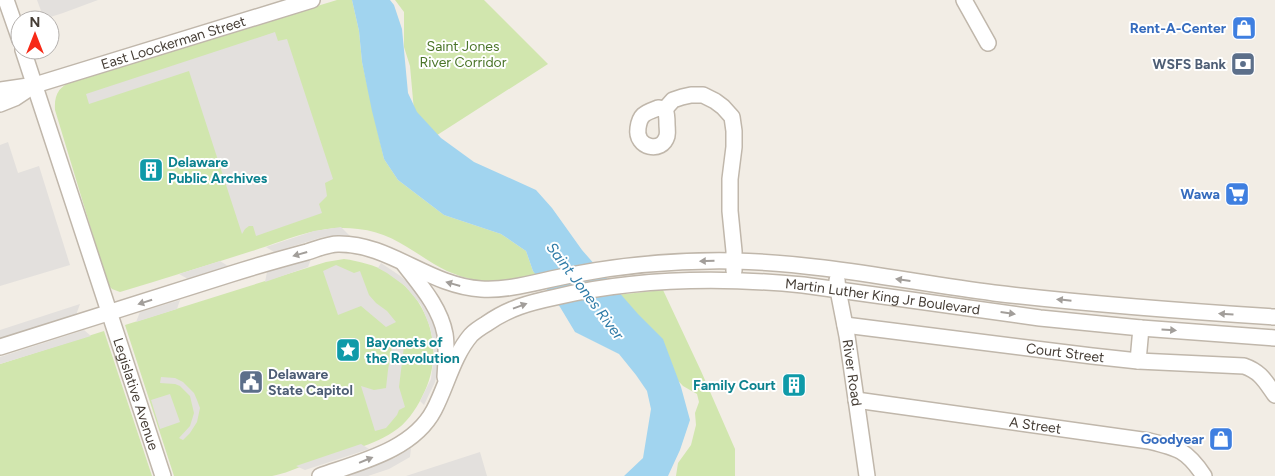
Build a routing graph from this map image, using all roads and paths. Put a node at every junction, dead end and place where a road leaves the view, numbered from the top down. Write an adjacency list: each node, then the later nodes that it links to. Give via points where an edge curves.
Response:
1 (312, 0): 5 (street, East Loockerman Street)
2 (964, 0): 3 (street)
3 (988, 43)
4 (26, 60): 5 (street, Legislative Avenue)
5 (35, 85): 6 (street); 7 (street); 14 (street, Legislative Avenue)
6 (0, 90)
7 (0, 104)
8 (665, 109): 9 (street, via 673,100 703,95 723,107 732,117 734,147 730,212)
9 (734, 261): 10 (street, Martin Luther King Jr Boulevard, one-way to 10, via 616,268 482,289 442,280); 11 (street, Martin Luther King Jr Boulevard); 12 (street)
10 (403, 263): 14 (street, Martin Luther King Jr Boulevard, one-way to 14, via 378,251 336,244 248,268); 21 (street, via 440,316 445,334)
11 (837, 270): 13 (street, River Road); 15 (street, Martin Luther King Jr Boulevard, one-way to 11, via 994,293)
12 (735, 280): 13 (street, Martin Luther King Jr Boulevard); 21 (street, Martin Luther King Jr Boulevard, one-way to 12, via 471,335 511,309 582,290 619,285)
13 (838, 290): 16 (street, River Road); 17 (street, Martin Luther King Jr Boulevard, one-way to 17, via 1040,318)
14 (109, 313): 19 (street, Martin Luther King Jr Boulevard); 24 (street, Legislative Avenue)
15 (1275, 317)
16 (845, 325): 20 (street, Court Street); 23 (street, River Road)
17 (1141, 328): 18 (street, Martin Luther King Jr Boulevard, one-way to 18); 20 (street)
18 (1275, 338)
19 (0, 347)
20 (1138, 361): 22 (street, Court Street, via 1244,366 1263,377)
21 (445, 383): 25 (street, Martin Luther King Jr Boulevard, one-way to 21, via 402,444 419,430 434,410)
22 (1275, 395)
23 (856, 400): 26 (street, River Road); 27 (street, A Street, via 1149,441 1187,455)
24 (163, 476)
25 (320, 476)
26 (867, 476)
27 (1204, 476)

